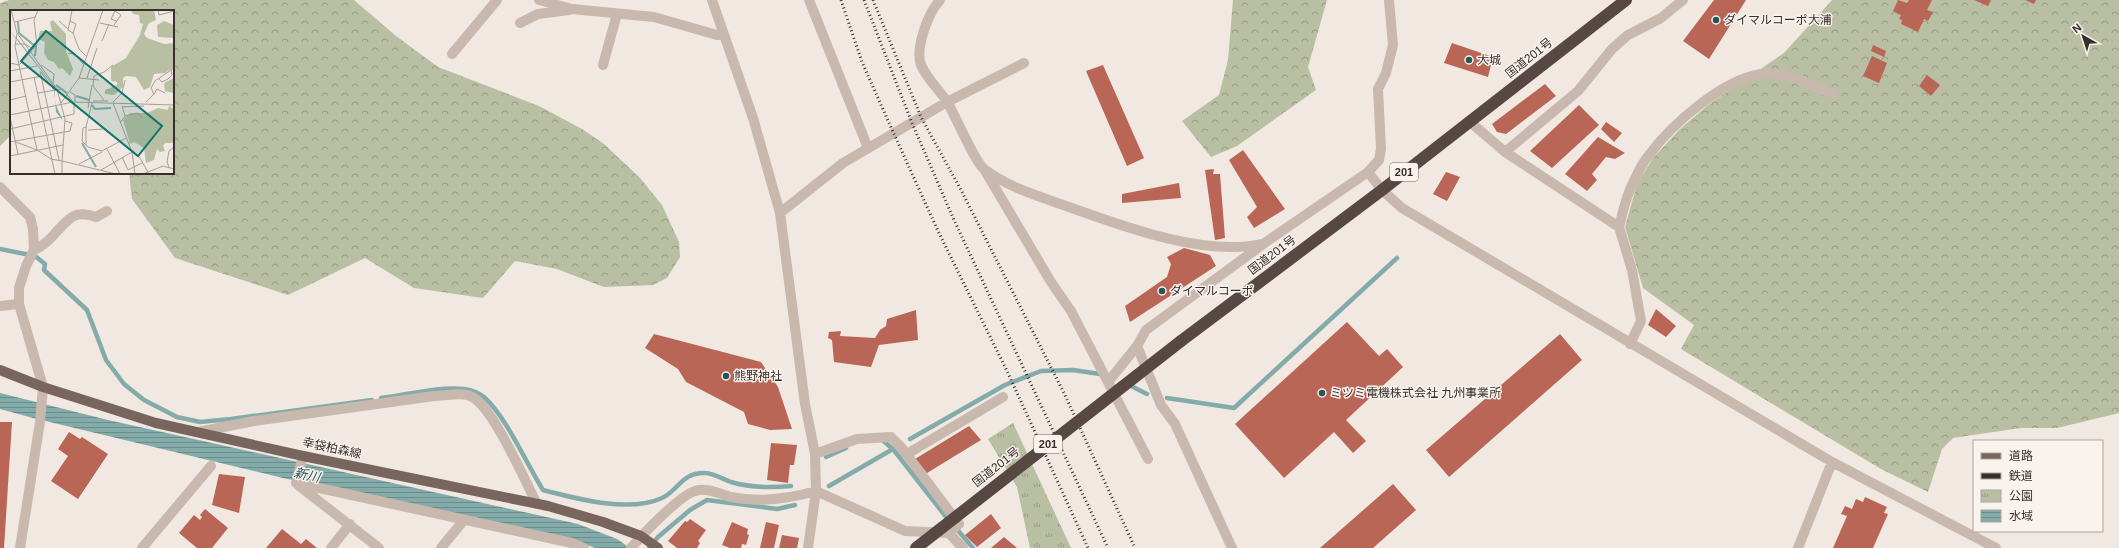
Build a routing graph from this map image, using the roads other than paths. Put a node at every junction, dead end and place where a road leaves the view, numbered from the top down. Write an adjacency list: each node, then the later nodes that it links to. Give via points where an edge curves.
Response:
1 (497, 0): 13 (street)
2 (539, 0): 9 (street)
3 (712, 0): 12 (street)
4 (809, 0): 19 (street)
5 (940, 0): 17 (street, via 927,20 921,40 921,64)
6 (1389, 0): 22 (street, via 1393,45 1386,73 1378,89 1379,160)
7 (1626, 0): 18 (highway, 国道201号 / 201)
8 (1683, 0): 20 (street, via 1661,18 1628,35 1612,49 1578,91)
9 (572, 9): 10 (street); 11 (street, via 538,14)
10 (617, 14): 12 (street, via 654,17 717,35); 14 (street)
11 (520, 23)
12 (724, 34): 26 (street, via 753,118)
13 (452, 54)
14 (603, 64)
15 (1024, 64): 17 (street)
16 (1833, 94): 27 (street, via 1789,76 1761,74 1735,82 1707,100 1675,127 1649,155 1632,183)
17 (947, 102): 19 (street); 21 (street)
18 (1469, 121): 20 (street); 24 (highway, 国道201号 / 201)
19 (868, 148): 26 (street, via 842,163)
20 (1505, 152): 27 (street)
21 (983, 168): 28 (street, via 1028,192 1125,227 1225,248 1244,248); 35 (street, via 1071,311)
22 (1368, 172): 24 (street); 28 (street)
23 (0, 187): 29 (street, via 30,217)
24 (1382, 190): 32 (street, via 1395,204); 61 (highway, 国道201号 / 201, bridge, via 1181,341)
25 (107, 211): 29 (street, via 96,217 74,216 44,245)
26 (780, 213): 39 (street)
27 (1619, 227): 32 (street, via 1632,270 1640,321)
28 (1266, 242): 33 (street, via 1146,330)
29 (34, 250): 30 (street, via 19,288)
30 (18, 304): 31 (street); 36 (street)
31 (0, 306)
32 (1630, 344): 43 (street)
33 (1137, 346): 35 (street); 63 (street, via 1161,405 1175,424)
34 (0, 370): 36 (main road, 幸袋柏森線)
35 (1108, 382): 42 (street)
36 (43, 387): 38 (main road, 幸袋柏森線, via 156,423); 52 (street)
37 (1003, 397): 40 (street)
38 (198, 432): 41 (main road, 幸袋柏森線); 47 (street, via 254,421 434,396 456,394 473,397 491,417)
39 (814, 454): 40 (street, via 857,439 891,437); 46 (street)
40 (907, 454): 50 (street, via 959,524)
41 (302, 459): 45 (street); 47 (main road, 幸袋柏森線)
42 (1148, 459)
43 (1832, 462): 64 (street); 65 (street)
44 (212, 466): 53 (street)
45 (296, 483): 48 (street); 49 (street)
46 (816, 491): 50 (street, via 905,531); 51 (street, via 767,501 730,497 710,490 694,491); 60 (street)
47 (537, 504): 51 (main road, 幸袋柏森線, via 603,522)
48 (464, 520): 56 (street); 57 (street, via 572,543)
49 (350, 524): 54 (street); 55 (street)
50 (949, 534): 62 (street)
51 (641, 536): 58 (street); 59 (main road, 幸袋柏森線)
52 (20, 548)
53 (142, 548)
54 (331, 548)
55 (379, 548)
56 (441, 548)
57 (584, 548)
58 (631, 548)
59 (658, 548)
60 (808, 548)
61 (916, 548)
62 (963, 548)
63 (1232, 548)
64 (1798, 548)
65 (1996, 548)

